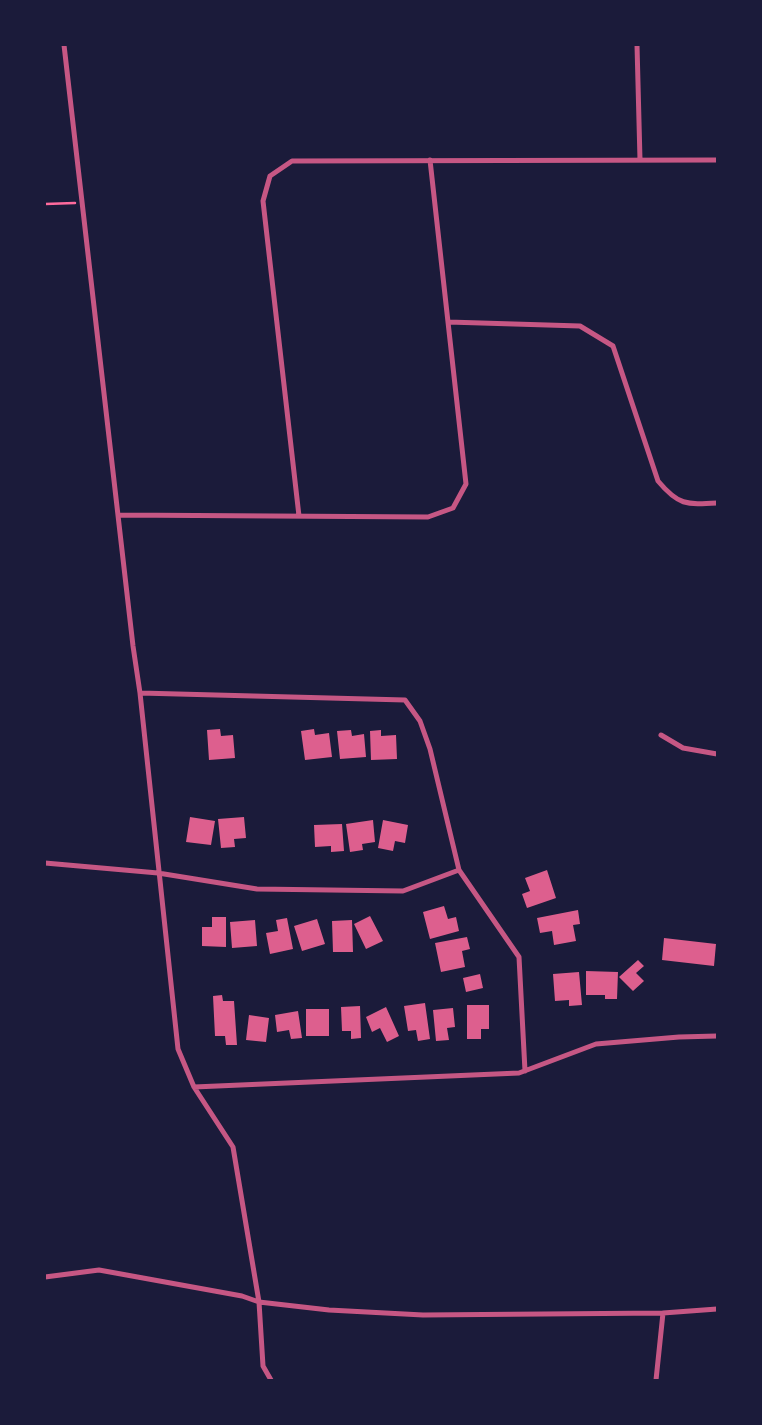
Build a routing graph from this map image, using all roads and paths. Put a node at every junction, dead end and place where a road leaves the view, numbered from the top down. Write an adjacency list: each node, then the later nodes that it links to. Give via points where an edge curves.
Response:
1 (64, 45): 6 (street)
2 (637, 45): 4 (street)
3 (430, 160): 4 (street); 8 (street); 11 (street, via 292,161 270,176 263,201)
4 (640, 160): 5 (street)
5 (717, 160)
6 (82, 203): 7 (path); 10 (street)
7 (45, 204)
8 (448, 322): 9 (street, via 580,326 612,346 658,481 672,498 693,505); 11 (street, via 466,484 453,508 428,517)
9 (717, 503)
10 (118, 515): 11 (street); 12 (street)
11 (299, 516)
12 (140, 693): 16 (street, via 404,700 420,721 430,749); 17 (street)
13 (661, 735): 14 (street, via 683,748)
14 (717, 754)
15 (45, 863): 17 (street)
16 (459, 870): 17 (street, via 403,891 257,889); 19 (street, via 519,958)
17 (158, 873): 20 (street, via 178,1049)
18 (717, 1036): 19 (street, via 679,1036 596,1044)
19 (525, 1071): 20 (street)
20 (194, 1087): 22 (street, via 233,1147)
21 (45, 1277): 22 (street, via 98,1270 242,1296)
22 (259, 1302): 24 (street, via 329,1310 423,1314); 25 (street, via 263,1366)
23 (717, 1309): 24 (street)
24 (663, 1313): 26 (street)
25 (271, 1380)
26 (656, 1380)

